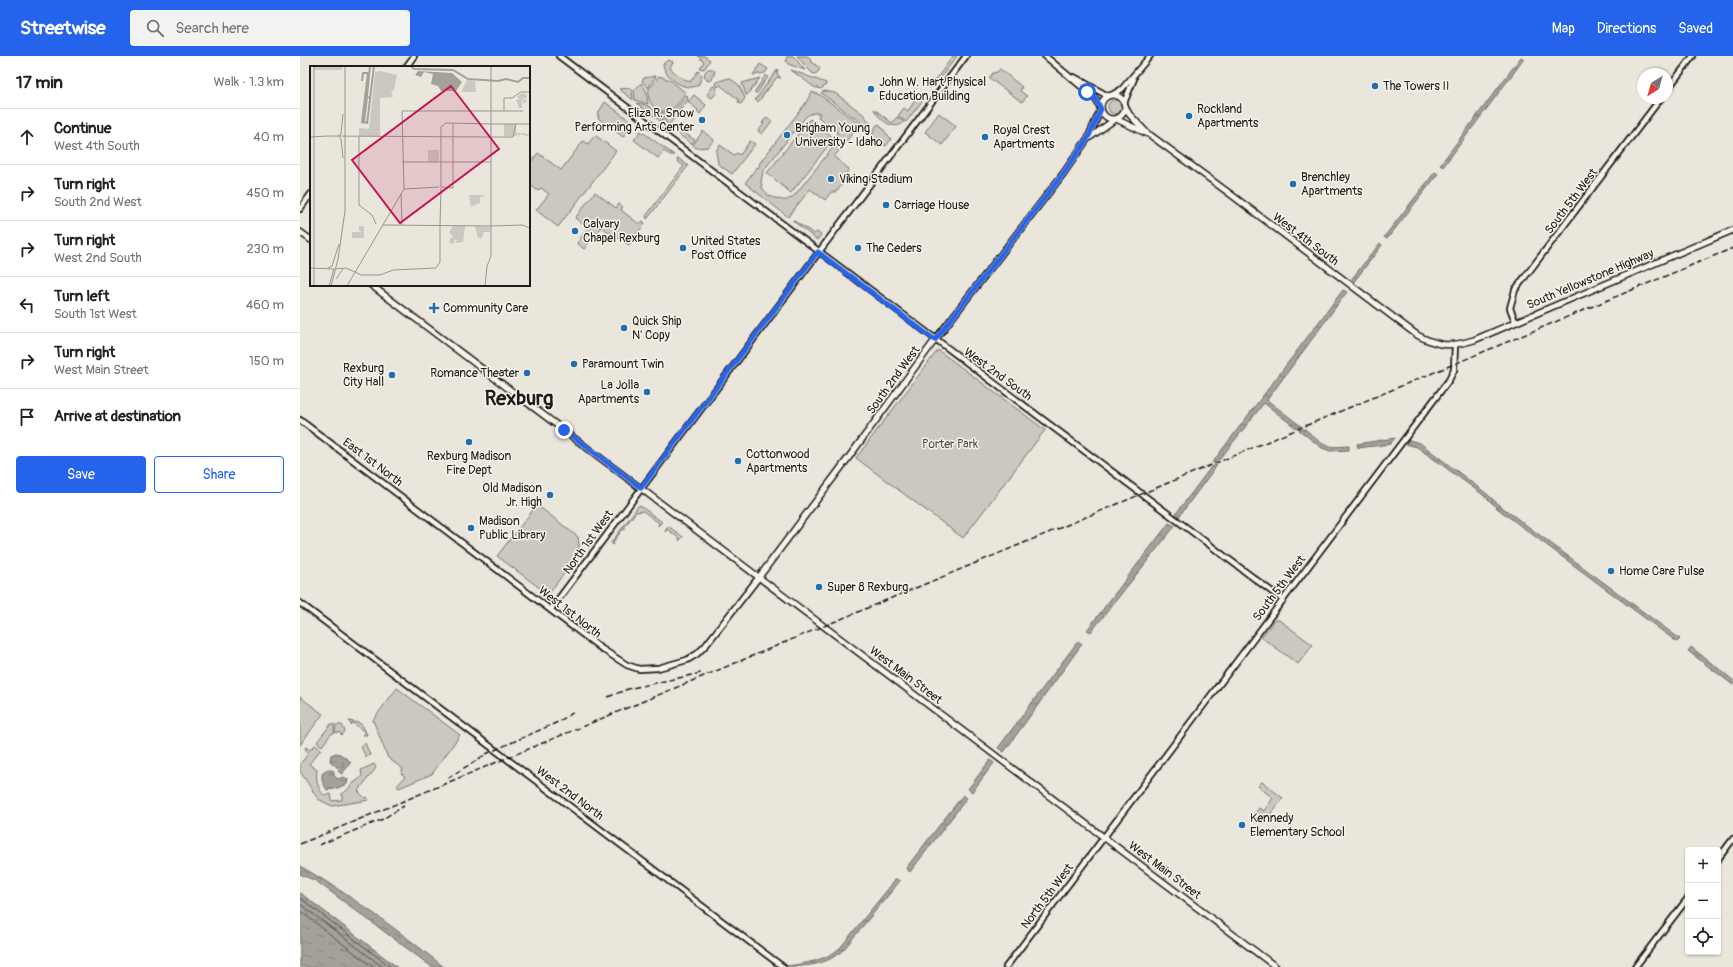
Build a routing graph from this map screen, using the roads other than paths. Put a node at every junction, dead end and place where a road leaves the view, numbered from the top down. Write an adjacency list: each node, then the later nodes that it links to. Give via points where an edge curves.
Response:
1 (414, 56): 7 (street)
2 (559, 56): 23 (street, West 2nd South)
3 (966, 56): 23 (street, North 1st West)
4 (1046, 56): 8 (street)
5 (1150, 56): 9 (street)
6 (1693, 56): 10 (street)
7 (407, 66)
8 (1069, 74): 11 (street); 14 (street, via 1095,98)
9 (1137, 74): 11 (street, via 1122,89); 13 (street)
10 (1673, 82)
11 (1110, 96): 13 (main road, via 1119,97); 14 (main road, via 1102,100)
12 (1656, 104): 25 (street, South 5th West, via 1515,290 1510,308)
13 (1125, 105): 15 (main road, via 1124,113); 16 (main road, West 4th South, via 1132,118)
14 (1100, 108): 15 (main road, via 1105,117); 17 (main road, South 2nd West)
15 (1115, 119): 16 (main road, West 4th South); 17 (main road, South 2nd West)
16 (1150, 135): 27 (main road, West 4th South, via 1417,336 1439,344)
17 (1088, 138): 26 (main road, South 2nd West)
18 (310, 195): 19 (street)
19 (300, 209)
20 (1733, 230): 25 (main road, South Yellowstone Highway)
21 (300, 232): 22 (main road)
22 (310, 239)
23 (818, 252): 26 (street, West 2nd South); 29 (street, North 1st West)
24 (372, 286): 29 (main road, West Main Street)
25 (1515, 321): 27 (main road, South Yellowstone Highway, via 1474,340)
26 (935, 340): 31 (main road, South 2nd West); 32 (street, West 2nd South)
27 (1454, 345): 32 (street, South 5th West, via 1454,370 1449,380)
28 (300, 420): 30 (street, East 1st North)
29 (641, 488): 31 (main road, West Main Street); 34 (street, North 1st West)
30 (433, 520): 34 (street, West 1st North)
31 (759, 576): 34 (street, West 1st North, via 706,645 692,658 648,669 632,667 602,649); 35 (main road, West Main Street)
32 (1283, 600): 35 (street, South 5th West)
33 (300, 603): 39 (street, West 2nd North)
34 (551, 609)
35 (1104, 837): 40 (street, North 5th West); 41 (main road, West Main Street)
36 (1733, 839): 37 (street)
37 (1721, 855)
38 (1685, 902): 42 (street)
39 (783, 967)
40 (1006, 967)
41 (1276, 967)
42 (1636, 967)

